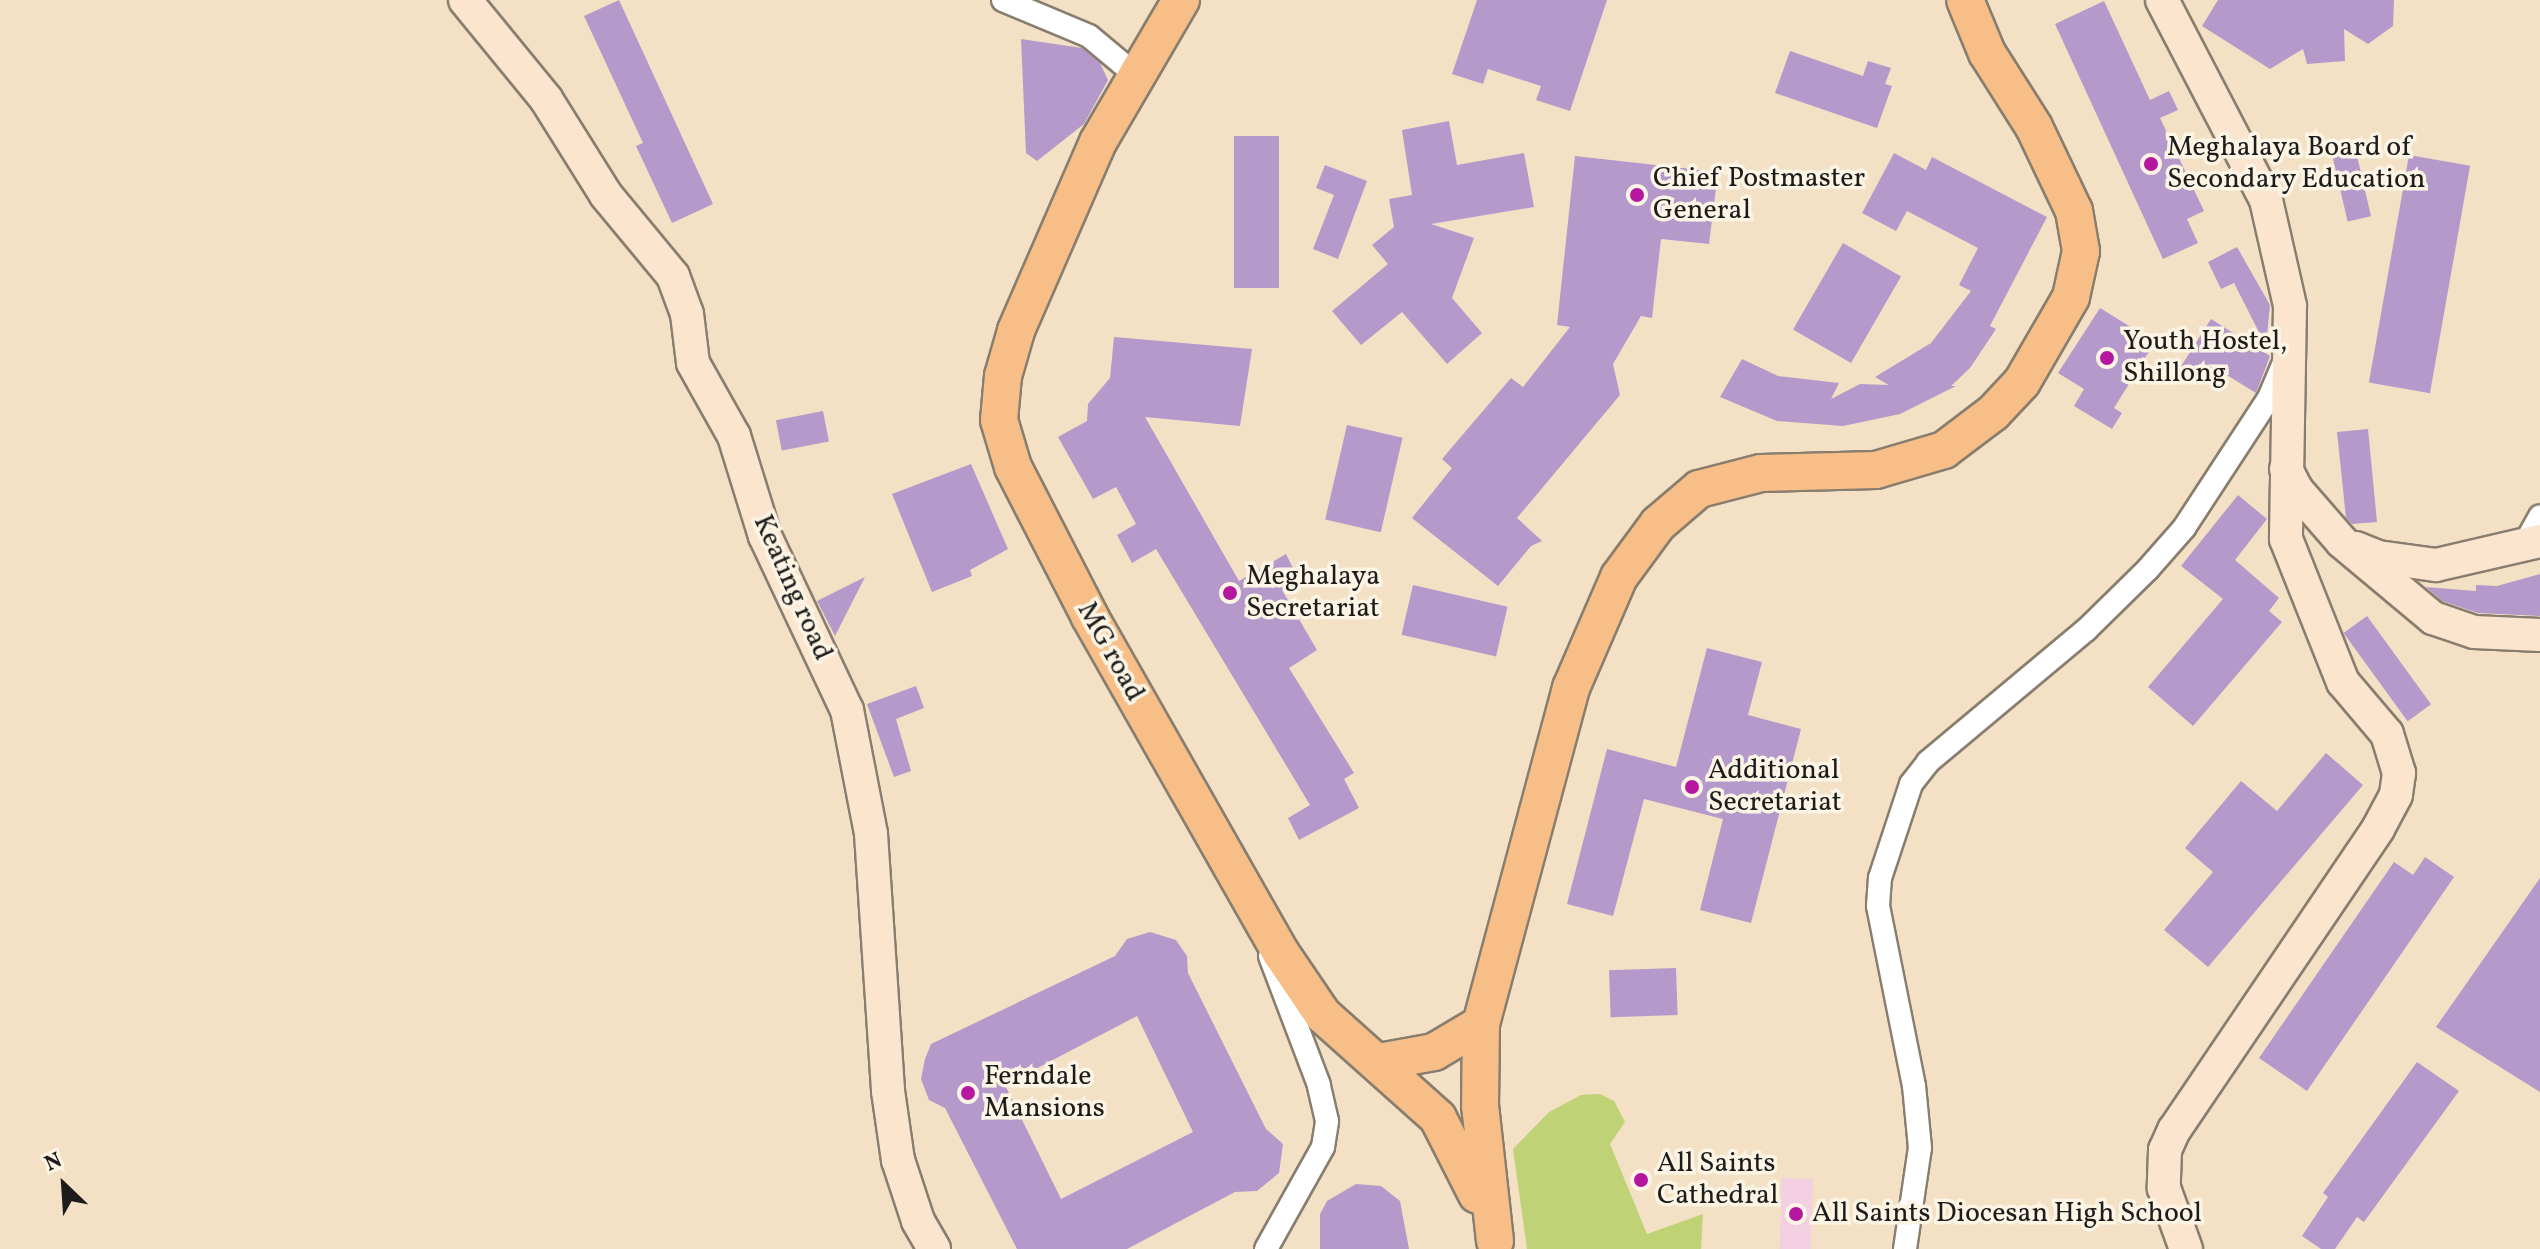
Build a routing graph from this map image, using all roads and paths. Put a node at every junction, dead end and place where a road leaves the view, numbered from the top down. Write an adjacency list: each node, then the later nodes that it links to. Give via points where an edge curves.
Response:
1 (465, 0): 17 (street, Keating road, via 546,99 606,195 673,276 687,314 693,363 734,436 765,536 847,710 871,834 888,1091 898,1160 918,1221)
2 (1003, 0): 6 (street, via 1089,36)
3 (1181, 0): 6 (main road, MG road)
4 (2162, 0): 7 (street, via 2266,200)
5 (1971, 4): 14 (main road, via 2074,211 2078,272 2059,325 2013,392 1944,450 1876,470 1730,478 1679,504 1639,546 1601,610 1571,688)
6 (1137, 76): 13 (main road, MG road, via 1098,142 1016,331 1001,386 999,420 1013,467 1090,617)
7 (2290, 306): 8 (street); 19 (street, via 2286,359 2269,398 2184,528 2119,600 1928,762 1911,784 1883,867 1878,906 1914,1086 1920,1148)
8 (2286, 469): 10 (street, via 2296,489); 20 (street, via 2284,529 2303,591 2343,682 2396,753 2396,795 2174,1130 2165,1150 2164,1188)
9 (2540, 516): 11 (street)
10 (2342, 542): 11 (street, via 2378,557 2436,565); 12 (street, via 2409,602 2450,627)
11 (2531, 544)
12 (2540, 635)
13 (1242, 884): 15 (main road, MG road, via 1308,997); 18 (street, via 1319,1085 1327,1121 1323,1147)
14 (1481, 1024): 15 (main road, via 1434,1052); 16 (main road, via 1480,1106)
15 (1379, 1062): 16 (main road, MG road, via 1446,1128)
16 (1495, 1245)
17 (934, 1249)
18 (1266, 1249)
19 (1905, 1249)
20 (2186, 1249)

